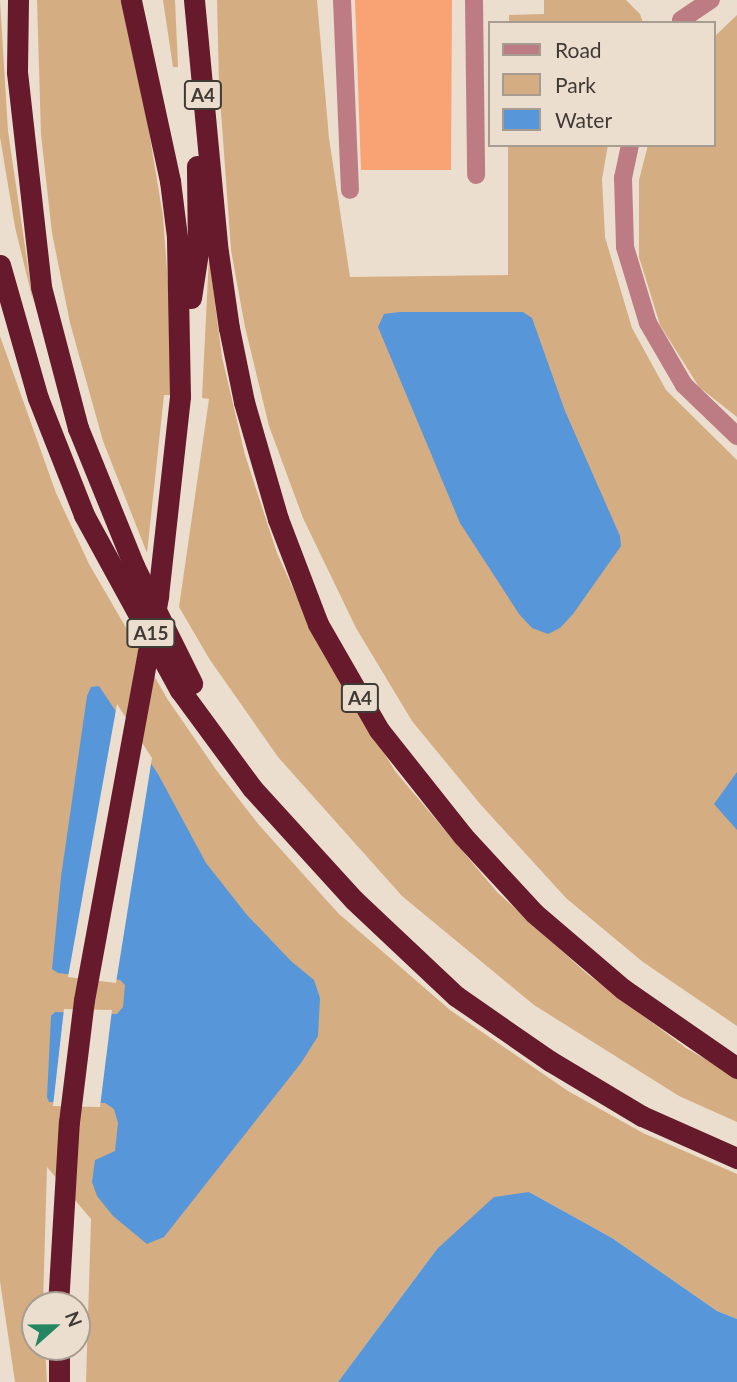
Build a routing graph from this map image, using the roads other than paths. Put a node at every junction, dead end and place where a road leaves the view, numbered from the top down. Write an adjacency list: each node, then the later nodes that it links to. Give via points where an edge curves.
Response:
1 (18, 0): 14 (highway, via 17,72 41,287 78,428 134,566 187,675)
2 (131, 0): 12 (highway, A15, via 170,181)
3 (192, 0): 12 (highway, A15, via 198,252); 15 (highway, A4, via 229,328 244,402 278,519 318,624 379,730 463,836 534,913 623,989)
4 (342, 0): 10 (street)
5 (474, 0): 9 (street)
6 (702, 1): 7 (street)
7 (681, 21)
8 (630, 147): 13 (street, via 622,178 625,247 648,323 684,384)
9 (476, 175)
10 (349, 190)
11 (0, 265): 14 (highway, via 38,398 83,515 180,690)
12 (182, 359): 17 (highway, A15, via 159,583 84,1000 69,1122)
13 (737, 436)
14 (252, 788): 16 (highway, via 354,900 456,996 550,1062 642,1116)
15 (737, 1068)
16 (737, 1158)
17 (58, 1291)
18 (59, 1361): 19 (highway)
19 (59, 1382)

